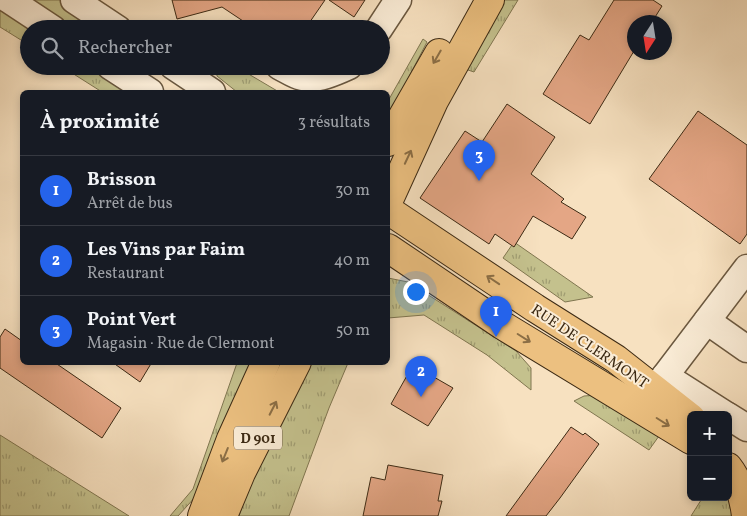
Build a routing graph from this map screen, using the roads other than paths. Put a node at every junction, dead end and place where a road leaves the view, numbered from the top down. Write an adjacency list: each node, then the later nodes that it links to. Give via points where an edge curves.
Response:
1 (9, 0): 6 (street)
2 (74, 0): 7 (street)
3 (398, 0): 8 (street)
4 (470, 0): 17 (main road, one-way to 17)
5 (490, 0): 18 (main road, one-way to 5, via 434,101)
6 (39, 20)
7 (104, 20)
8 (385, 20)
9 (124, 75): 14 (street)
10 (166, 75): 15 (street)
11 (187, 75): 16 (street)
12 (295, 75): 13 (street, via 307,78)
13 (325, 75)
14 (147, 90)
15 (152, 90)
16 (209, 90)
17 (391, 133)
18 (390, 198)
19 (390, 211): 25 (main road, RUE DE CLERMONT, one-way to 19)
20 (390, 249): 23 (main road, RUE DE CLERMONT)
21 (390, 266): 23 (main road)
22 (747, 268): 24 (street)
23 (425, 272): 27 (main road, RUE DE CLERMONT, one-way to 27)
24 (707, 322): 26 (street); 30 (street)
25 (587, 340): 27 (street, via 568,347); 30 (main road, RUE DE CLERMONT, via 629,368)
26 (747, 349)
27 (556, 358): 35 (main road, RUE DE CLERMONT, one-way to 35)
28 (265, 365): 40 (main road, D 901, one-way to 40, via 231,439)
29 (295, 365): 39 (main road, D 901, one-way to 29)
30 (660, 382): 31 (street); 32 (main road, RUE DE CLERMONT)
31 (719, 411)
32 (687, 413)
33 (732, 418): 34 (street)
34 (747, 428)
35 (687, 438)
36 (732, 451): 37 (main road)
37 (747, 465)
38 (732, 472): 43 (main road, via 740,489)
39 (241, 473): 41 (main road, D 901); 42 (main road)
40 (202, 516)
41 (224, 516)
42 (230, 516)
43 (746, 516)

